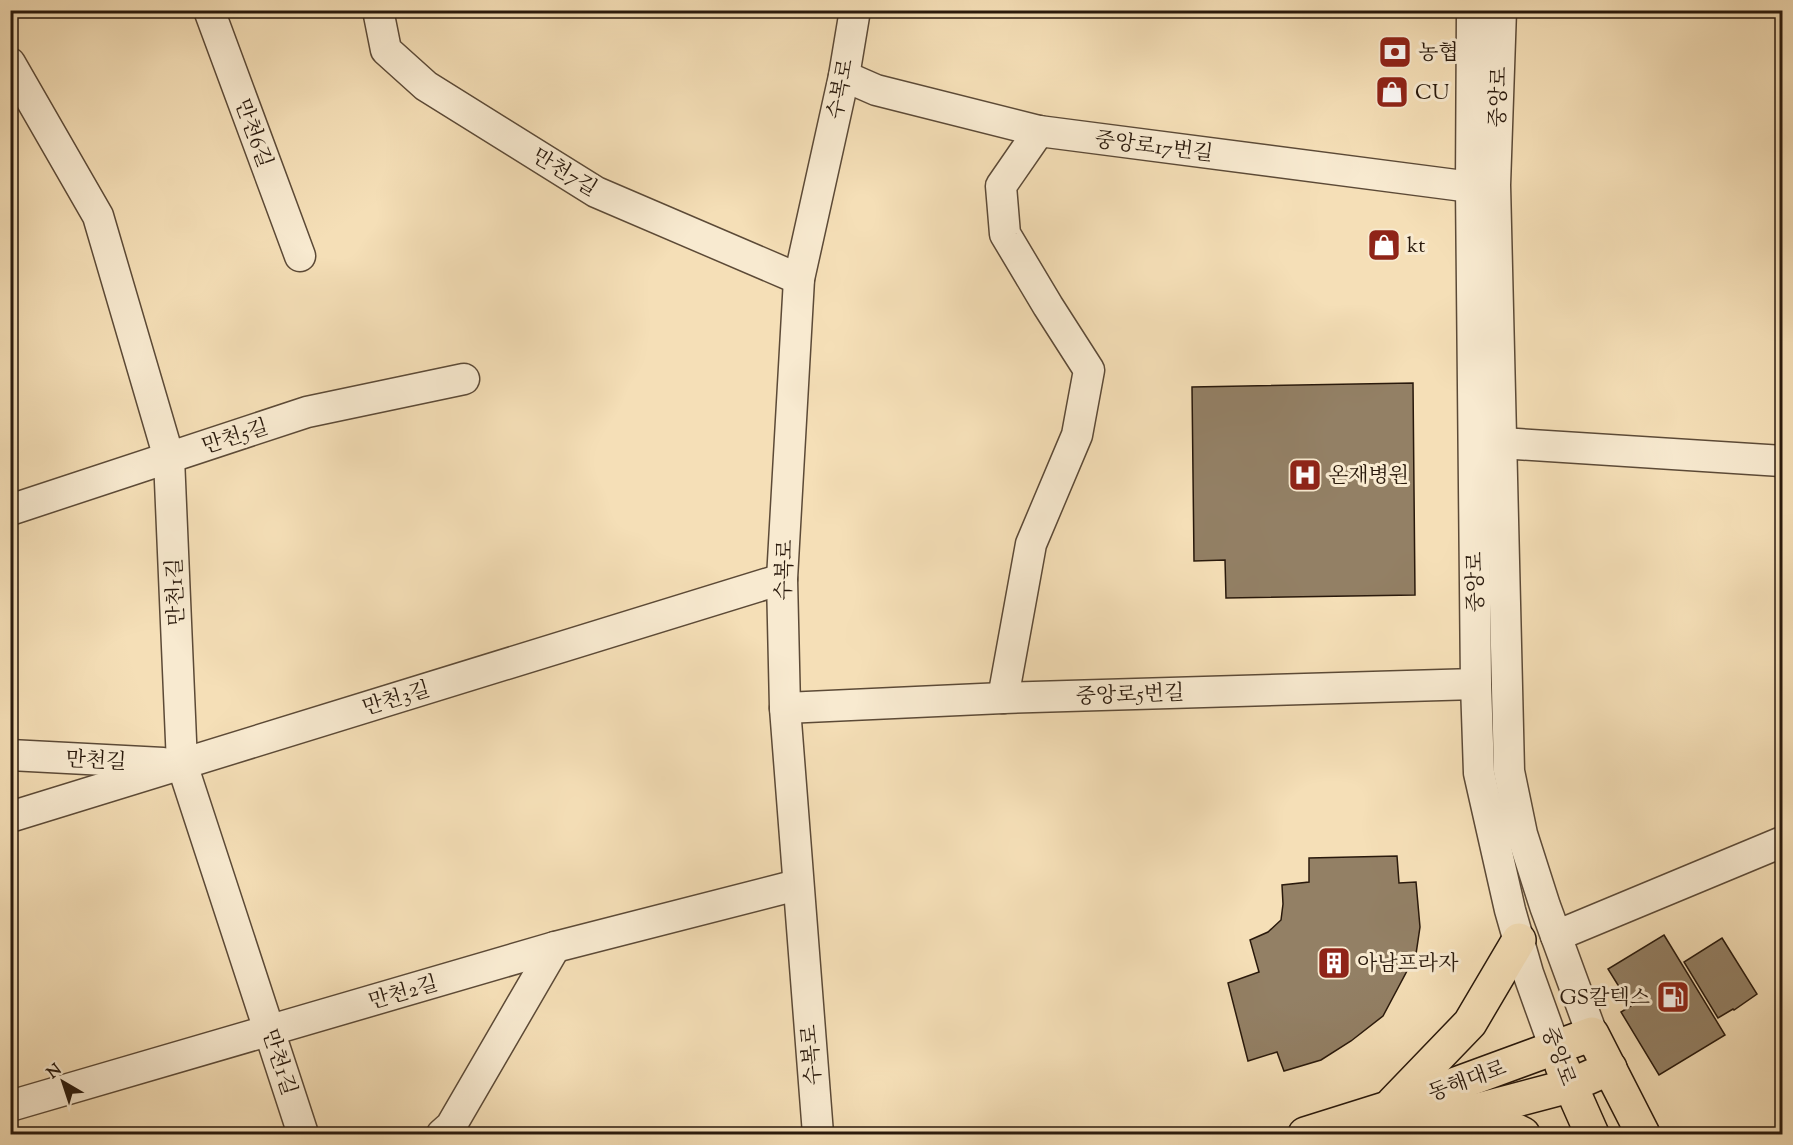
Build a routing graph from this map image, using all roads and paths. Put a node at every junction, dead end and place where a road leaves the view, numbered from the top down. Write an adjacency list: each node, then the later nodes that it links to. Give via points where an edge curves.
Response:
1 (209, 10): 10 (street, 만천6길)
2 (378, 10): 11 (street, 만천7길, via 387,50 426,86 596,192)
3 (855, 10): 7 (street, 수복로)
4 (1472, 10): 9 (street, 중앙로)
5 (1501, 10): 13 (street, 중앙로, via 1495,185)
6 (10, 63): 14 (street, 만천1길, via 98,216)
7 (844, 76): 8 (street, 중앙로17번길, via 876,90); 11 (street, 수복로)
8 (1039, 130): 9 (street, 중앙로17번길); 19 (street, via 1000,186 1005,234 1089,370 1077,435 1031,544)
9 (1471, 187): 18 (street, 중앙로)
10 (300, 256)
11 (799, 279): 17 (street, 수복로)
12 (464, 379): 14 (street, 만천5길, via 307,412)
13 (1501, 443): 15 (street); 26 (street, 중앙로, via 1509,771 1522,834)
14 (169, 458): 16 (street, 만천5길); 22 (street, 만천1길)
15 (1782, 461)
16 (10, 510)
17 (783, 579): 20 (street, 수복로); 22 (street, 만천3길)
18 (1476, 684): 19 (street, 중앙로5번길); 27 (street, 중앙로, via 1479,773)
19 (1004, 698): 20 (street, 중앙로5번길)
20 (785, 708): 25 (street, 수복로)
21 (10, 755): 22 (street, 만천길)
22 (182, 764): 23 (street, 만천3길); 29 (street, 만천1길)
23 (10, 817)
24 (1782, 842): 26 (street)
25 (797, 885): 28 (street, 만천2길); 38 (street, 수복로)
26 (1556, 936): 30 (street, 중앙로)
27 (1519, 940): 31 (street, 중앙로); 35 (main road, via 1470,1023)
28 (555, 947): 29 (street, 만천2길); 37 (street, via 451,1126)
29 (270, 1031): 34 (street, 만천2길); 36 (street, 만천1길)
30 (1592, 1034): 31 (main road, 동해대로); 32 (main road)
31 (1555, 1048): 33 (main road, 중앙로); 35 (main road, 동해대로)
32 (1610, 1068): 33 (main road, 동해대로); 42 (main road)
33 (1569, 1086): 35 (main road, 동해대로); 41 (main road, 중앙로)
34 (10, 1106)
35 (1391, 1125): 39 (main road, 동해대로); 40 (main road)
36 (303, 1134)
37 (442, 1134)
38 (818, 1134)
39 (1305, 1134)
40 (1523, 1134)
41 (1592, 1134)
42 (1643, 1134)

